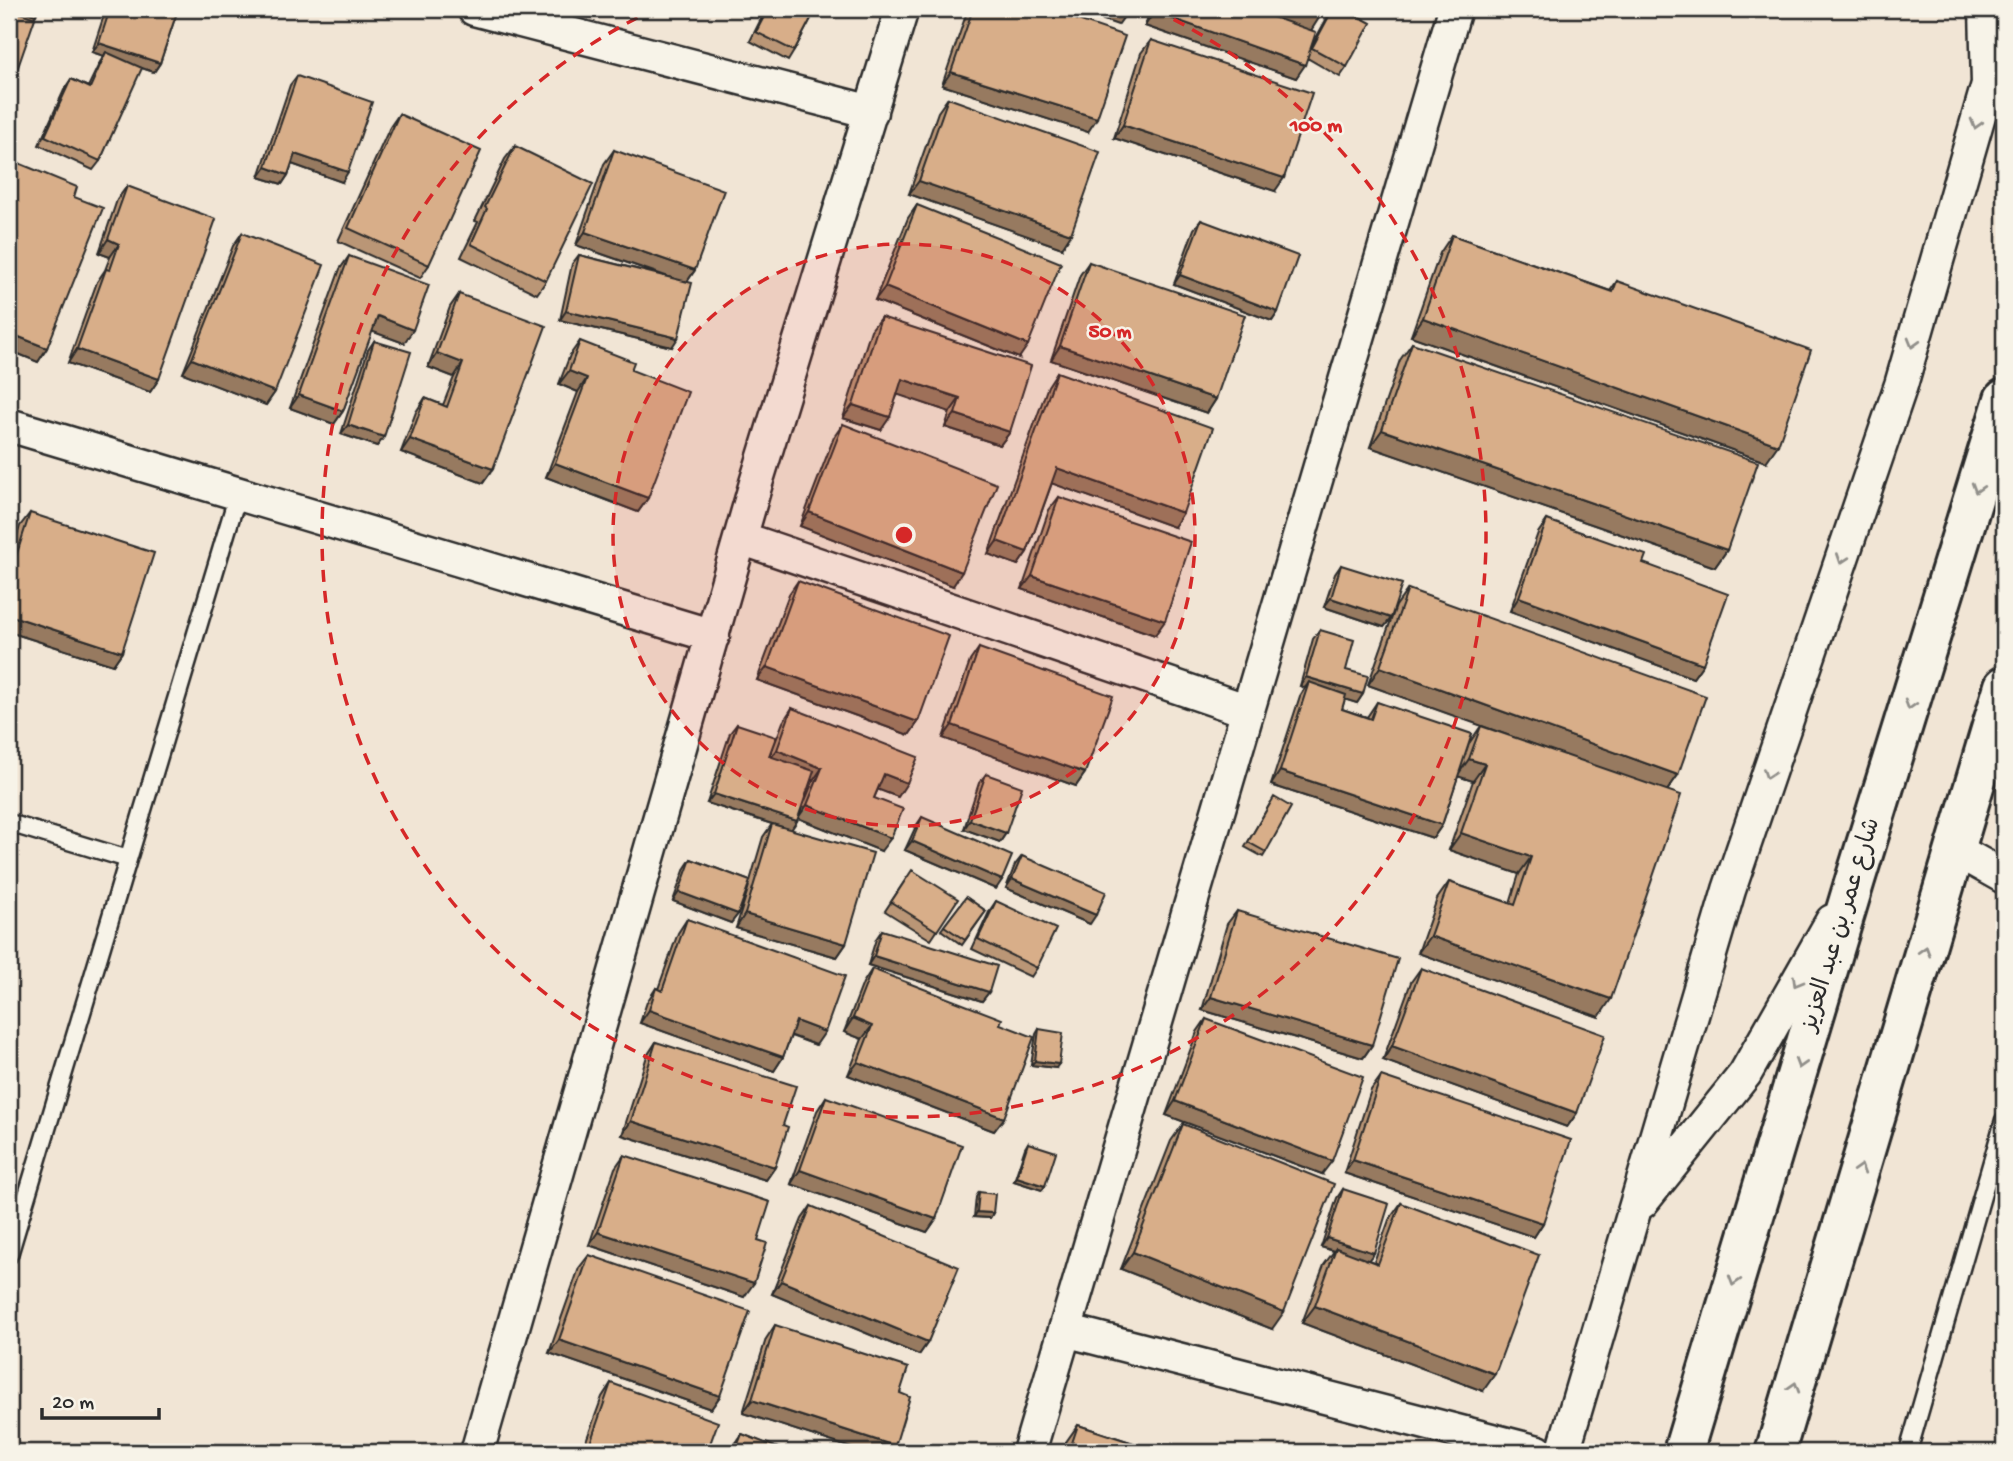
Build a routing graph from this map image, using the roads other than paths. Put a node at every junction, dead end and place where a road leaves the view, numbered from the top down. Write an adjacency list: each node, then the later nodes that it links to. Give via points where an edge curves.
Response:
1 (474, 9): 5 (street)
2 (902, 9): 5 (street)
3 (1455, 9): 12 (street)
4 (1986, 9): 19 (street, one-way to 19, via 1988,84 1905,372 1729,890)
5 (871, 112): 9 (street)
6 (2004, 400): 17 (main road, شارع عمر بن عبد العزيز, one-way to 17)
7 (9, 425): 8 (street)
8 (238, 494): 10 (street); 15 (lane)
9 (741, 538): 10 (street); 12 (street)
10 (713, 636): 22 (street)
11 (2004, 686): 14 (main road)
12 (1248, 711): 21 (street)
13 (9, 823): 15 (lane)
14 (1956, 850): 16 (street); 27 (main road, one-way to 14)
15 (128, 859): 20 (lane)
16 (2004, 877)
17 (1855, 880): 19 (street, one-way to 19, via 1745,1074); 26 (main road, شارع عمر بن عبد العزيز, one-way to 26)
18 (2004, 1120): 28 (lane)
19 (1634, 1212): 25 (street)
20 (9, 1255)
21 (1065, 1331): 23 (street); 24 (street)
22 (477, 1452)
23 (1029, 1452)
24 (1538, 1452)
25 (1563, 1452)
26 (1683, 1452)
27 (1775, 1452)
28 (1908, 1452)

